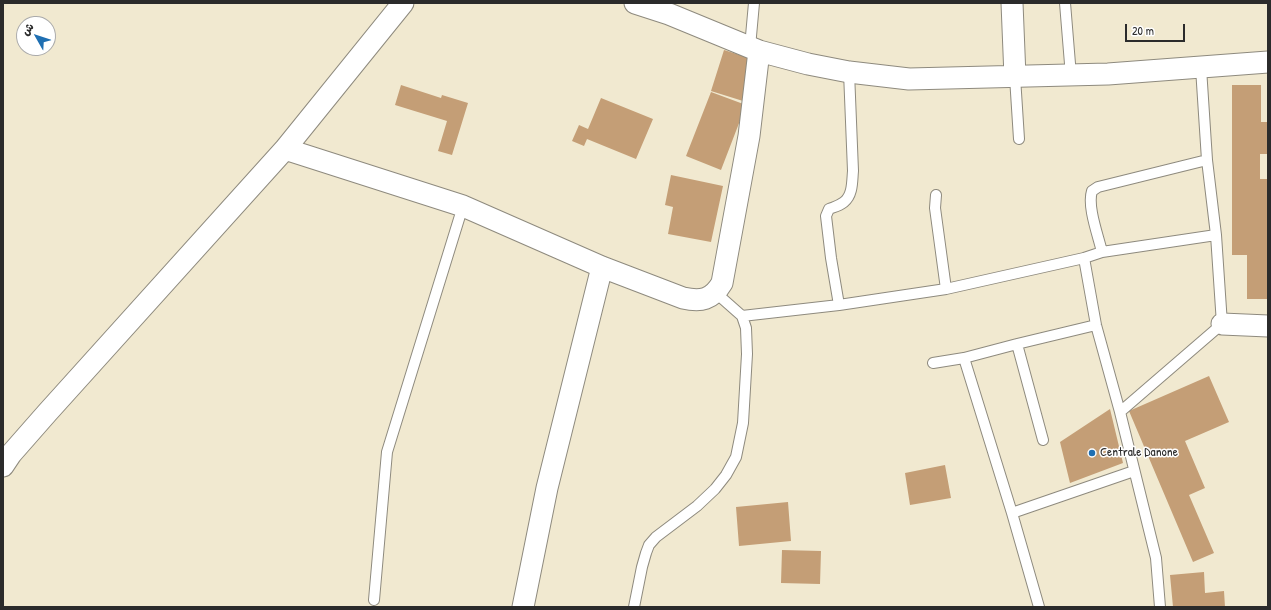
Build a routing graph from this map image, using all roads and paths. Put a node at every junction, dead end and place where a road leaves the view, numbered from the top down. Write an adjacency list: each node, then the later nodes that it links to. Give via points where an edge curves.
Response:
1 (403, 3): 13 (street)
2 (635, 3): 6 (street)
3 (754, 3): 6 (lane)
4 (1012, 3): 10 (street)
5 (1065, 3): 11 (lane)
6 (755, 49): 9 (street); 22 (street, via 749,136 727,262 722,283)
7 (1268, 62): 8 (street)
8 (1201, 68): 11 (street); 14 (lane)
9 (849, 72): 10 (street, via 909,79); 23 (lane, via 852,183 848,198 829,209 826,216)
10 (1015, 76): 11 (street); 12 (lane)
11 (1071, 76)
12 (1019, 139)
13 (285, 149): 16 (street); 33 (street, via 47,413)
14 (1207, 160): 17 (lane); 18 (lane, via 1094,190 1091,201)
15 (936, 195): 21 (lane, via 935,208)
16 (464, 206): 20 (street); 36 (lane, via 386,452)
17 (1216, 235): 18 (lane); 25 (lane)
18 (1102, 252): 19 (lane)
19 (1084, 258): 21 (lane); 26 (lane)
20 (602, 267): 22 (street, via 683,298 702,299); 37 (street, via 547,488)
21 (946, 289): 23 (lane)
22 (716, 293): 24 (lane)
23 (839, 305): 24 (lane)
24 (742, 316): 38 (lane, via 746,328 747,354 743,423 736,457 715,489 649,545)
25 (1222, 324): 27 (street); 31 (lane)
26 (1096, 325): 28 (lane); 31 (lane)
27 (1268, 326)
28 (1017, 344): 29 (lane); 32 (lane)
29 (964, 358): 30 (lane); 35 (lane)
30 (933, 363)
31 (1120, 412): 34 (lane)
32 (1042, 440)
33 (3, 466)
34 (1134, 471): 35 (lane); 40 (lane, via 1156,558)
35 (1012, 513): 39 (lane)
36 (374, 600)
37 (523, 607)
38 (634, 607)
39 (1039, 607)
40 (1160, 607)

